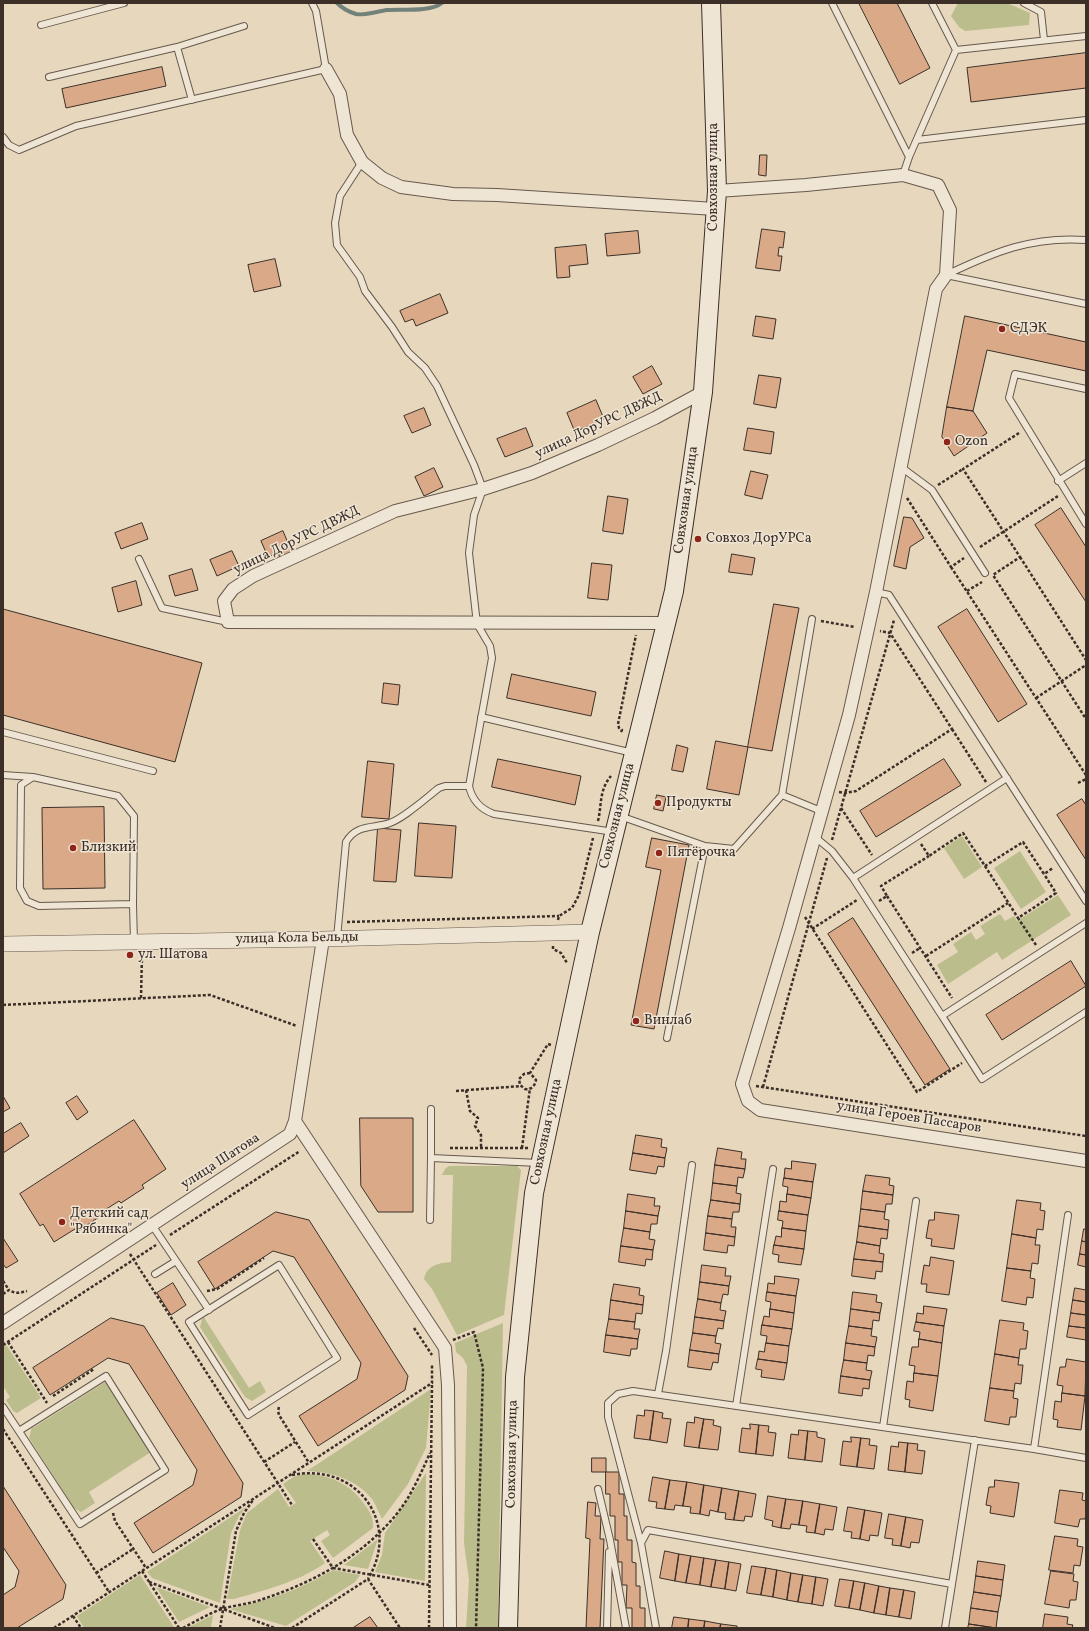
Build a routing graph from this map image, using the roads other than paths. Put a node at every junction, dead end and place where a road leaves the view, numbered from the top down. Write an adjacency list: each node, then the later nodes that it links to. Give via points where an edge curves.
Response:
1 (124, 3): 7 (lane)
2 (312, 3): 13 (lane, via 316,11)
3 (711, 3): 22 (main road, Совхозная улица)
4 (832, 3): 19 (lane)
5 (932, 3): 12 (lane)
6 (1024, 3): 10 (lane, via 1040,12)
7 (41, 25)
8 (244, 26): 11 (lane)
9 (1086, 36): 10 (lane)
10 (1044, 40): 12 (lane)
11 (177, 47): 14 (lane); 15 (lane)
12 (956, 50): 18 (lane)
13 (326, 69): 15 (lane); 20 (street, via 340,94 347,135)
14 (49, 77)
15 (192, 100): 17 (lane, via 76,126 19,150 8,145)
16 (1086, 120): 18 (lane)
17 (3, 137)
18 (917, 140): 19 (lane)
19 (909, 157): 21 (lane)
20 (362, 162): 23 (street, via 382,178 401,187 453,194 497,194); 32 (lane, via 340,196 335,223 337,245 360,276 366,292 408,352 425,368 437,386)
21 (903, 175): 22 (street); 25 (street, via 938,185 950,210)
22 (717, 191): 23 (main road, Совхозная улица)
23 (715, 209): 28 (main road, Совхозная улица)
24 (1086, 240): 25 (lane, via 1063,238 1029,243 983,257)
25 (946, 275): 26 (lane); 30 (street, via 936,289)
26 (1086, 304)
27 (1086, 389): 31 (lane, via 1015,374 1008,398)
28 (703, 392): 32 (street, улица ДорУРС ДВЖД, via 598,445 532,473); 39 (main road, Совхозная улица, via 674,591)
29 (1086, 463): 31 (lane)
30 (901, 467): 35 (lane, via 932,490); 36 (street)
31 (1058, 481): 33 (lane)
32 (483, 489): 38 (street, улица ДорУРС ДВЖД, via 395,511 253,576 233,589 224,601); 40 (lane, via 474,514 469,553)
33 (1086, 524)
34 (139, 559): 38 (lane, via 162,608)
35 (985, 573)
36 (876, 592): 47 (lane, via 889,595); 50 (street, via 849,715)
37 (812, 619): 49 (lane)
38 (228, 622): 40 (street)
39 (666, 623): 40 (street); 43 (main road, Совхозная улица)
40 (477, 624): 41 (lane, via 490,646 492,658)
41 (480, 717): 43 (lane); 48 (lane)
42 (3, 732): 44 (lane)
43 (634, 754): 51 (main road, Совхозная улица)
44 (153, 771)
45 (3, 775): 46 (lane)
46 (33, 777): 56 (lane, via 118,796 134,816); 56 (lane, via 21,785 20,888 27,901 39,906)
47 (1007, 778): 54 (lane); 55 (lane)
48 (469, 786): 51 (lane, via 480,807 494,814); 59 (lane, via 439,788 389,823 350,834 346,842 339,922)
49 (782, 795): 50 (lane); 53 (lane, via 734,849)
50 (821, 811): 52 (street)
51 (617, 824): 53 (lane); 58 (main road, Совхозная улица)
52 (815, 837): 54 (lane, via 832,852); 69 (street, улица Героев Пассаров, via 742,1084 748,1100 760,1110)
53 (705, 846): 64 (lane)
54 (853, 878): 63 (lane)
55 (1086, 901)
56 (133, 904): 60 (lane)
57 (1086, 923): 63 (lane)
58 (590, 932): 59 (street, улица Кола Бельды); 67 (main road, Совхозная улица)
59 (330, 938): 60 (street, улица Кола Бельды); 66 (street)
60 (134, 942): 61 (street, улица Кола Бельды)
61 (3, 944)
62 (1086, 1012): 63 (lane, via 982,1079)
63 (942, 1016)
64 (667, 1038)
65 (431, 1109): 68 (lane)
66 (295, 1122): 75 (street, улица Шатова, via 290,1134); 92 (street, via 445,1348 448,1385)
67 (536, 1156): 68 (lane); 93 (main road, Совхозная улица, via 514,1377)
68 (431, 1158): 74 (lane)
69 (1086, 1161)
70 (692, 1165): 80 (lane)
71 (773, 1169): 81 (lane)
72 (916, 1201): 83 (lane)
73 (1068, 1215): 86 (lane)
74 (430, 1220)
75 (152, 1225): 76 (lane); 79 (street, улица Шатова)
76 (176, 1261): 77 (lane); 78 (lane)
77 (155, 1274)
78 (209, 1310): 78 (lane, via 189,1322 248,1415 337,1358 279,1265)
79 (3, 1323)
80 (658, 1394): 81 (lane); 90 (lane, via 633,1391 618,1394 608,1403 608,1417)
81 (736, 1406): 83 (lane)
82 (3, 1407): 84 (lane)
83 (883, 1427): 85 (lane)
84 (19, 1431): 84 (lane, via 80,1524 165,1470 106,1376)
85 (975, 1440): 86 (lane); 91 (lane)
86 (1034, 1449): 87 (lane)
87 (1086, 1458)
88 (598, 1489): 89 (lane)
89 (610, 1540): 94 (lane); 95 (lane)
90 (641, 1543): 91 (lane, via 648,1530); 96 (lane)
91 (952, 1584): 97 (lane)
92 (450, 1628)
93 (508, 1628)
94 (607, 1628)
95 (626, 1628)
96 (656, 1628)
97 (945, 1628)

